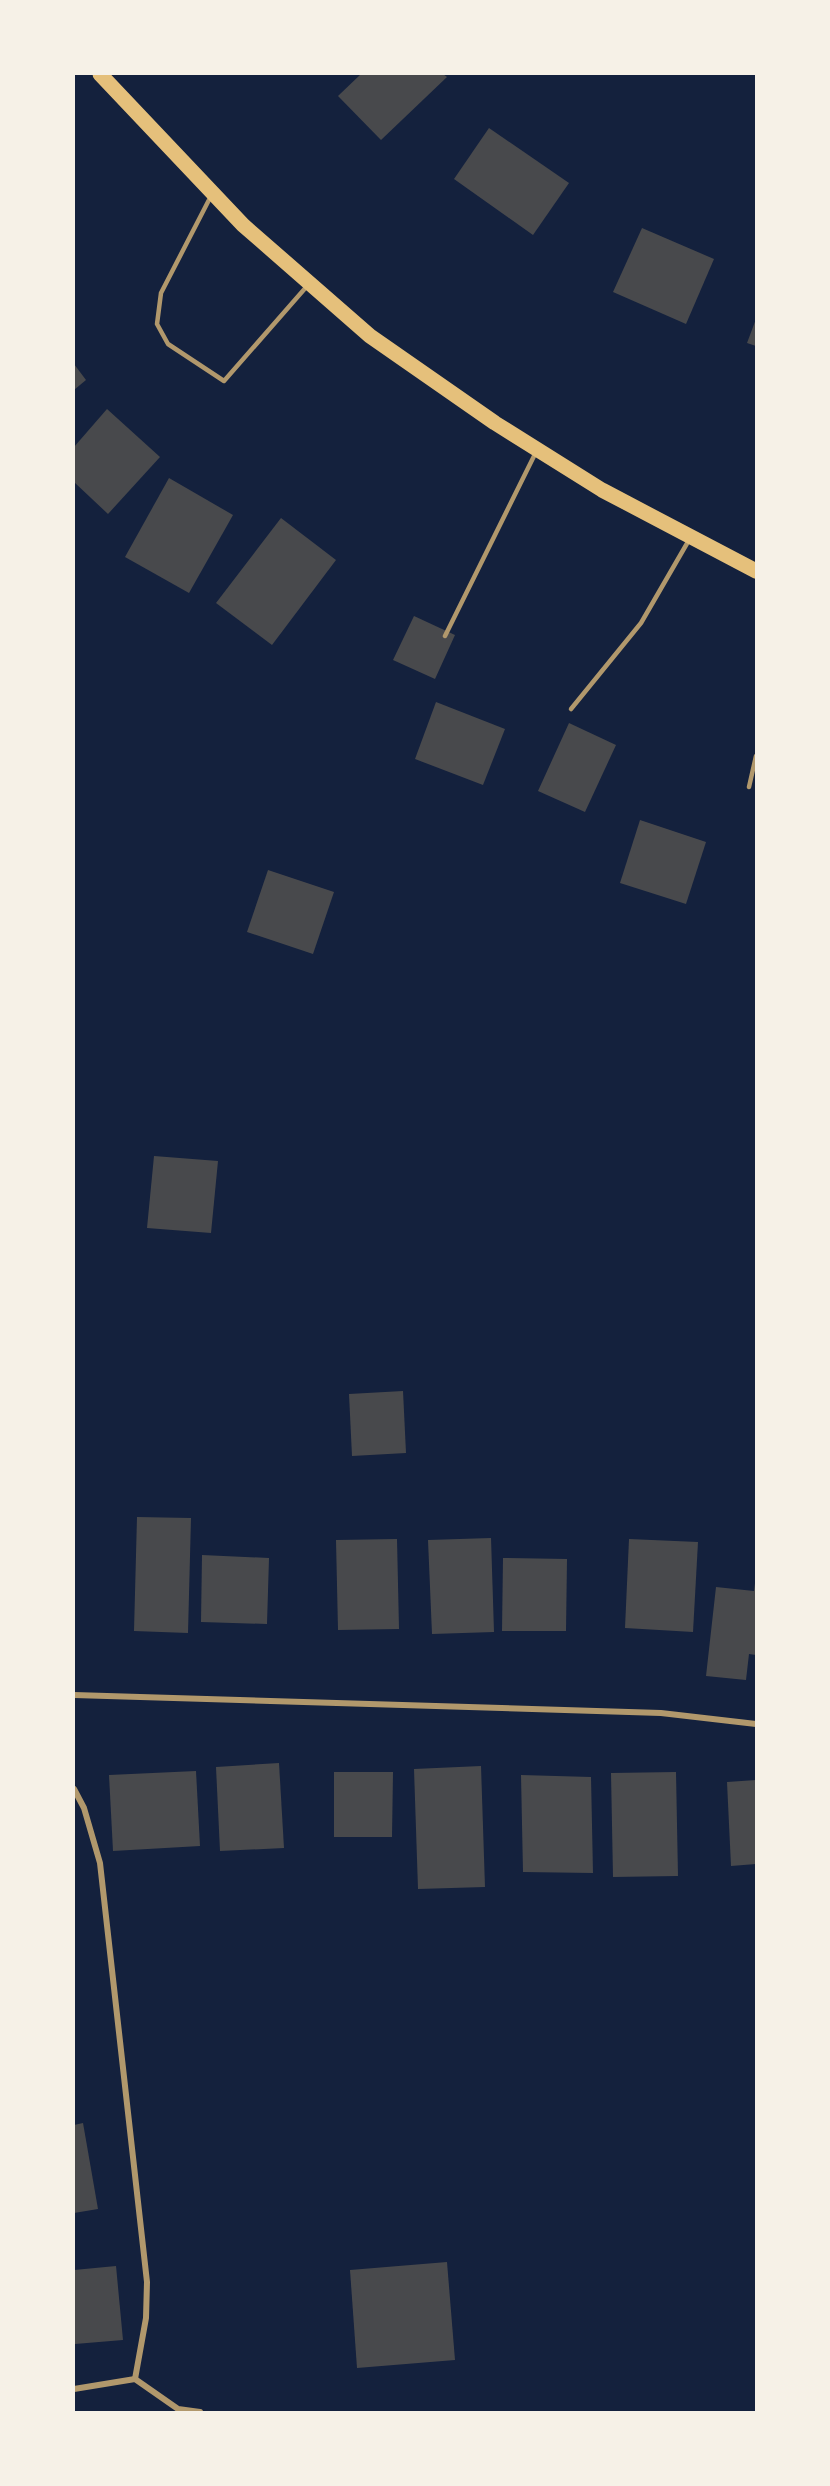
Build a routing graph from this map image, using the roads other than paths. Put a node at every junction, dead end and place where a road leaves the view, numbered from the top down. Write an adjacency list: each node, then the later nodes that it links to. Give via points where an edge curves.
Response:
1 (100, 74): 2 (main road)
2 (213, 193): 3 (main road, via 243,225); 3 (lane, via 160,293 157,324 168,344 224,381)
3 (310, 283): 4 (main road, via 370,336)
4 (537, 450): 5 (main road); 7 (lane)
5 (690, 537): 6 (main road); 8 (lane, via 641,623)
6 (756, 571)
7 (445, 636)
8 (571, 709)
9 (756, 756): 10 (lane)
10 (749, 787)
11 (74, 1695): 12 (street, via 661,1713)
12 (756, 1724)
13 (74, 1789): 14 (street, via 84,1808 100,1863 146,2270 146,2318)
14 (135, 2379): 15 (street); 16 (street, via 178,2409)
15 (74, 2389)
16 (200, 2412)

